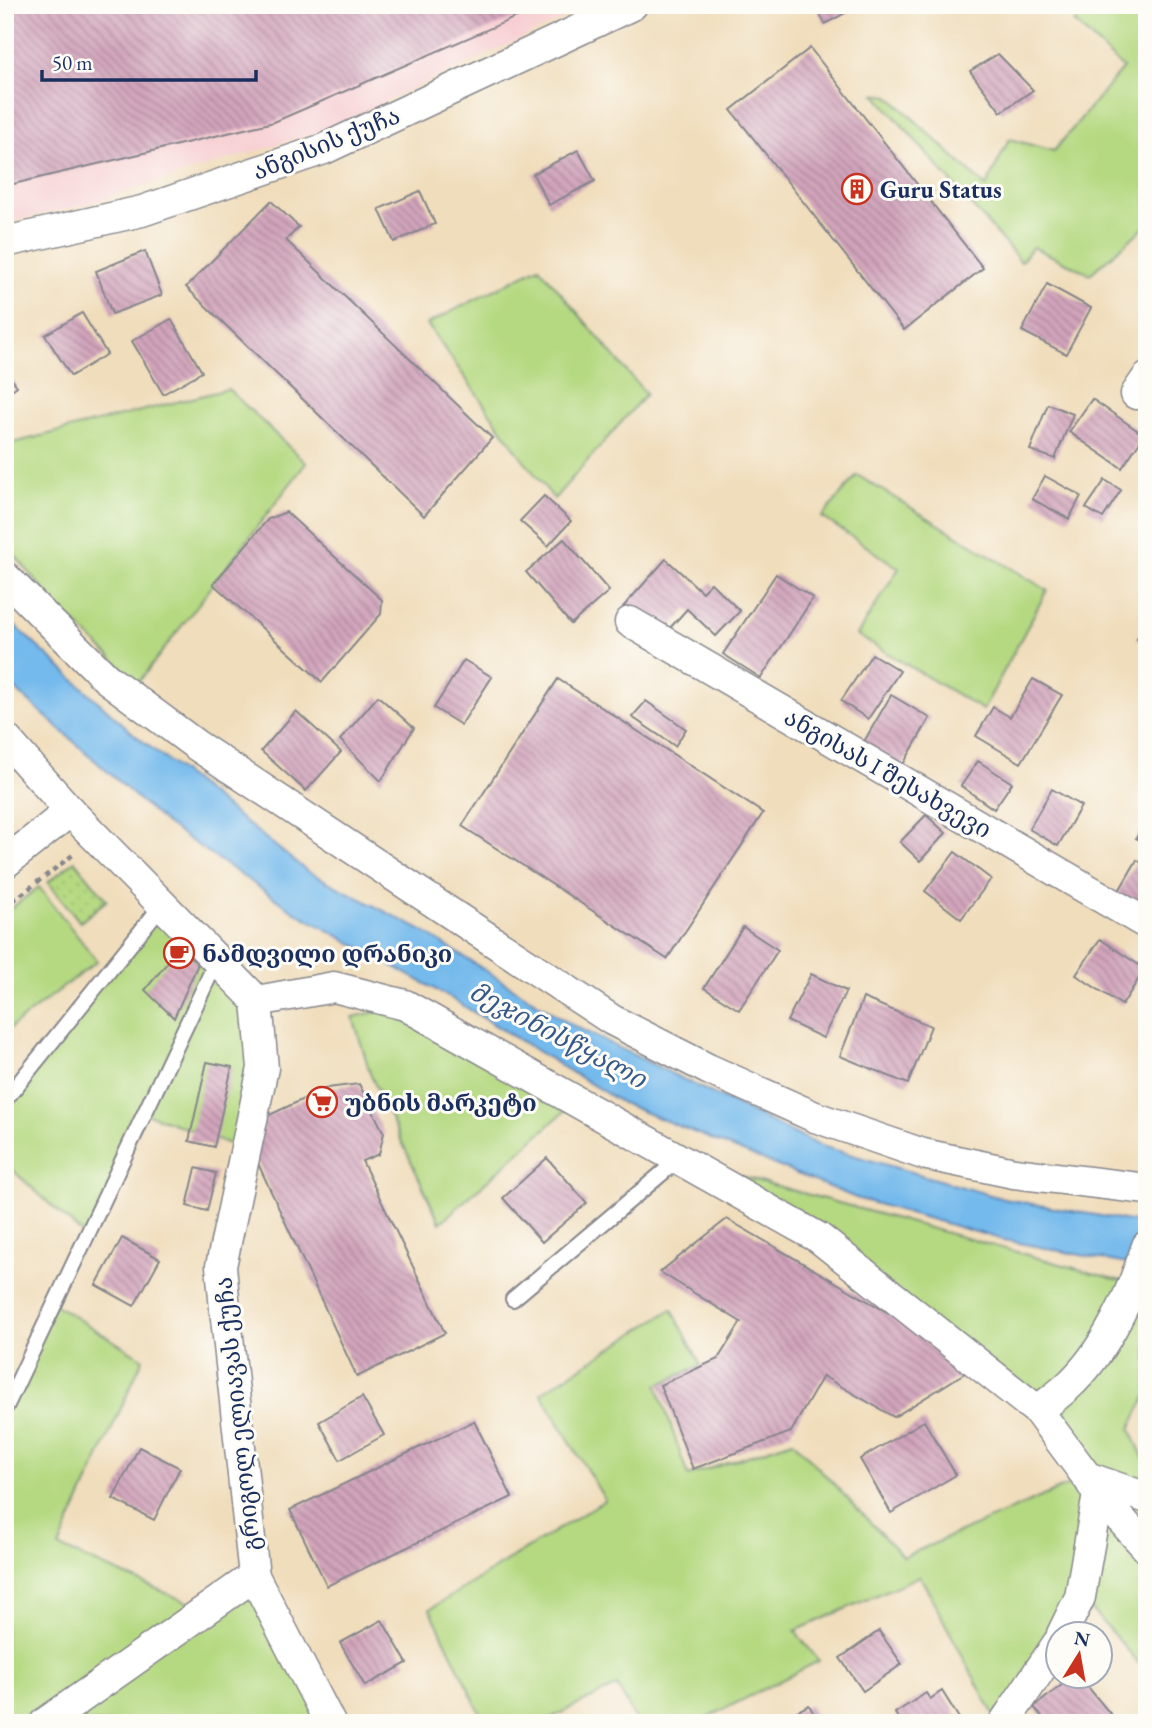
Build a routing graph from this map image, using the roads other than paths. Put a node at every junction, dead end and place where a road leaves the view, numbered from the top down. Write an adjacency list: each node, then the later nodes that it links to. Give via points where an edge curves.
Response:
1 (632, 5): 2 (street, ანგისის ქუჩა, via 324,149 142,211)
2 (5, 242)
3 (5, 577): 14 (street, via 106,678 196,745 612,1020 814,1117 923,1154 1013,1173)
4 (630, 622): 9 (street, ანგისას I შესახვევი)
5 (5, 738): 6 (street)
6 (70, 811): 7 (street); 8 (street)
7 (5, 863)
8 (162, 905): 10 (street); 12 (lane)
9 (1147, 924)
10 (217, 960): 11 (street); 17 (lane)
11 (257, 1001): 13 (street, via 334,987 405,1005); 22 (street, გრიგოლ ელიავას ქუჩა, via 263,1068 221,1266)
12 (5, 1100)
13 (679, 1159): 16 (lane); 18 (street, via 819,1238)
14 (1147, 1189)
15 (1147, 1246): 18 (street, via 1134,1285 1097,1351 1069,1386)
16 (513, 1299)
17 (6, 1407)
18 (1038, 1410): 19 (street)
19 (1093, 1485): 20 (street); 21 (street); 23 (street, via 1080,1597)
20 (1147, 1498)
21 (1147, 1548)
22 (254, 1576): 25 (street, გრიგოლ ელიავას ქუჩა); 26 (street)
23 (1068, 1620)
24 (1044, 1664): 27 (street)
25 (45, 1723)
26 (330, 1723)
27 (1004, 1723)

